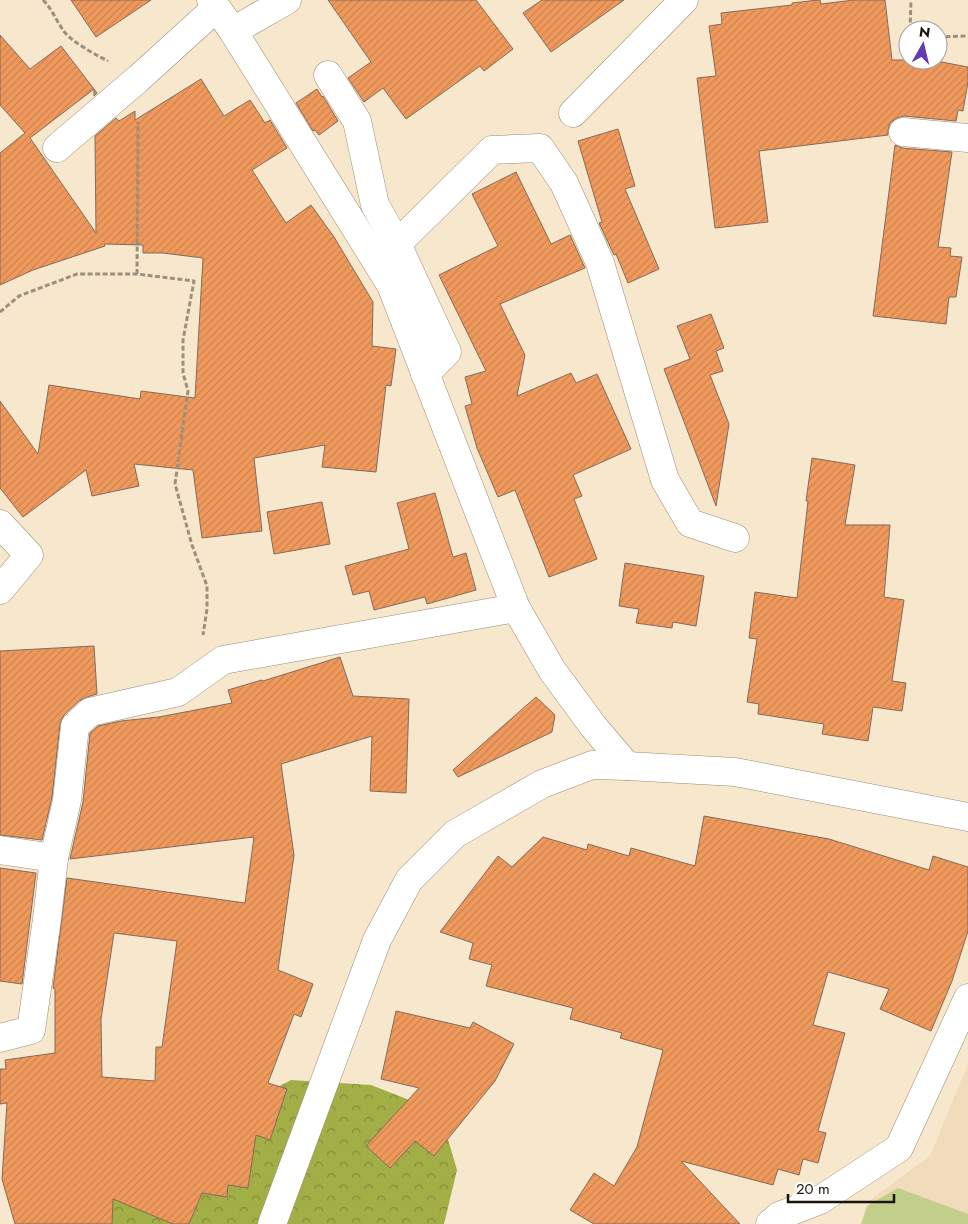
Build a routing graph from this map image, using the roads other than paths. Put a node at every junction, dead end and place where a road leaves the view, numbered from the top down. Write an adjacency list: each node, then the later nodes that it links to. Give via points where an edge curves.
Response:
1 (287, 0): 4 (street)
2 (684, 0): 6 (street)
3 (214, 4): 4 (street); 9 (street, via 139,78)
4 (233, 32): 11 (street, via 391,285)
5 (328, 75): 10 (street, via 357,121 375,205)
6 (573, 112)
7 (903, 132): 8 (street)
8 (968, 138)
9 (56, 148)
10 (397, 244): 11 (street, via 447,352); 13 (street, via 492,150 540,148 564,183 600,263 665,480 690,523)
11 (425, 374): 15 (street)
12 (0, 524): 14 (street, via 28,554)
13 (735, 538)
14 (0, 590)
15 (516, 608): 16 (street, via 552,670); 19 (street, via 223,660 178,692 90,712 75,726 67,800)
16 (627, 766): 17 (street, via 735,772); 23 (street, via 592,765 542,784 455,834 409,880 378,940)
17 (968, 818)
18 (0, 850): 19 (street)
19 (54, 858): 21 (street, via 30,1030)
20 (968, 998): 22 (street, via 899,1148 820,1200)
21 (0, 1038)
22 (779, 1221)
23 (272, 1224)

